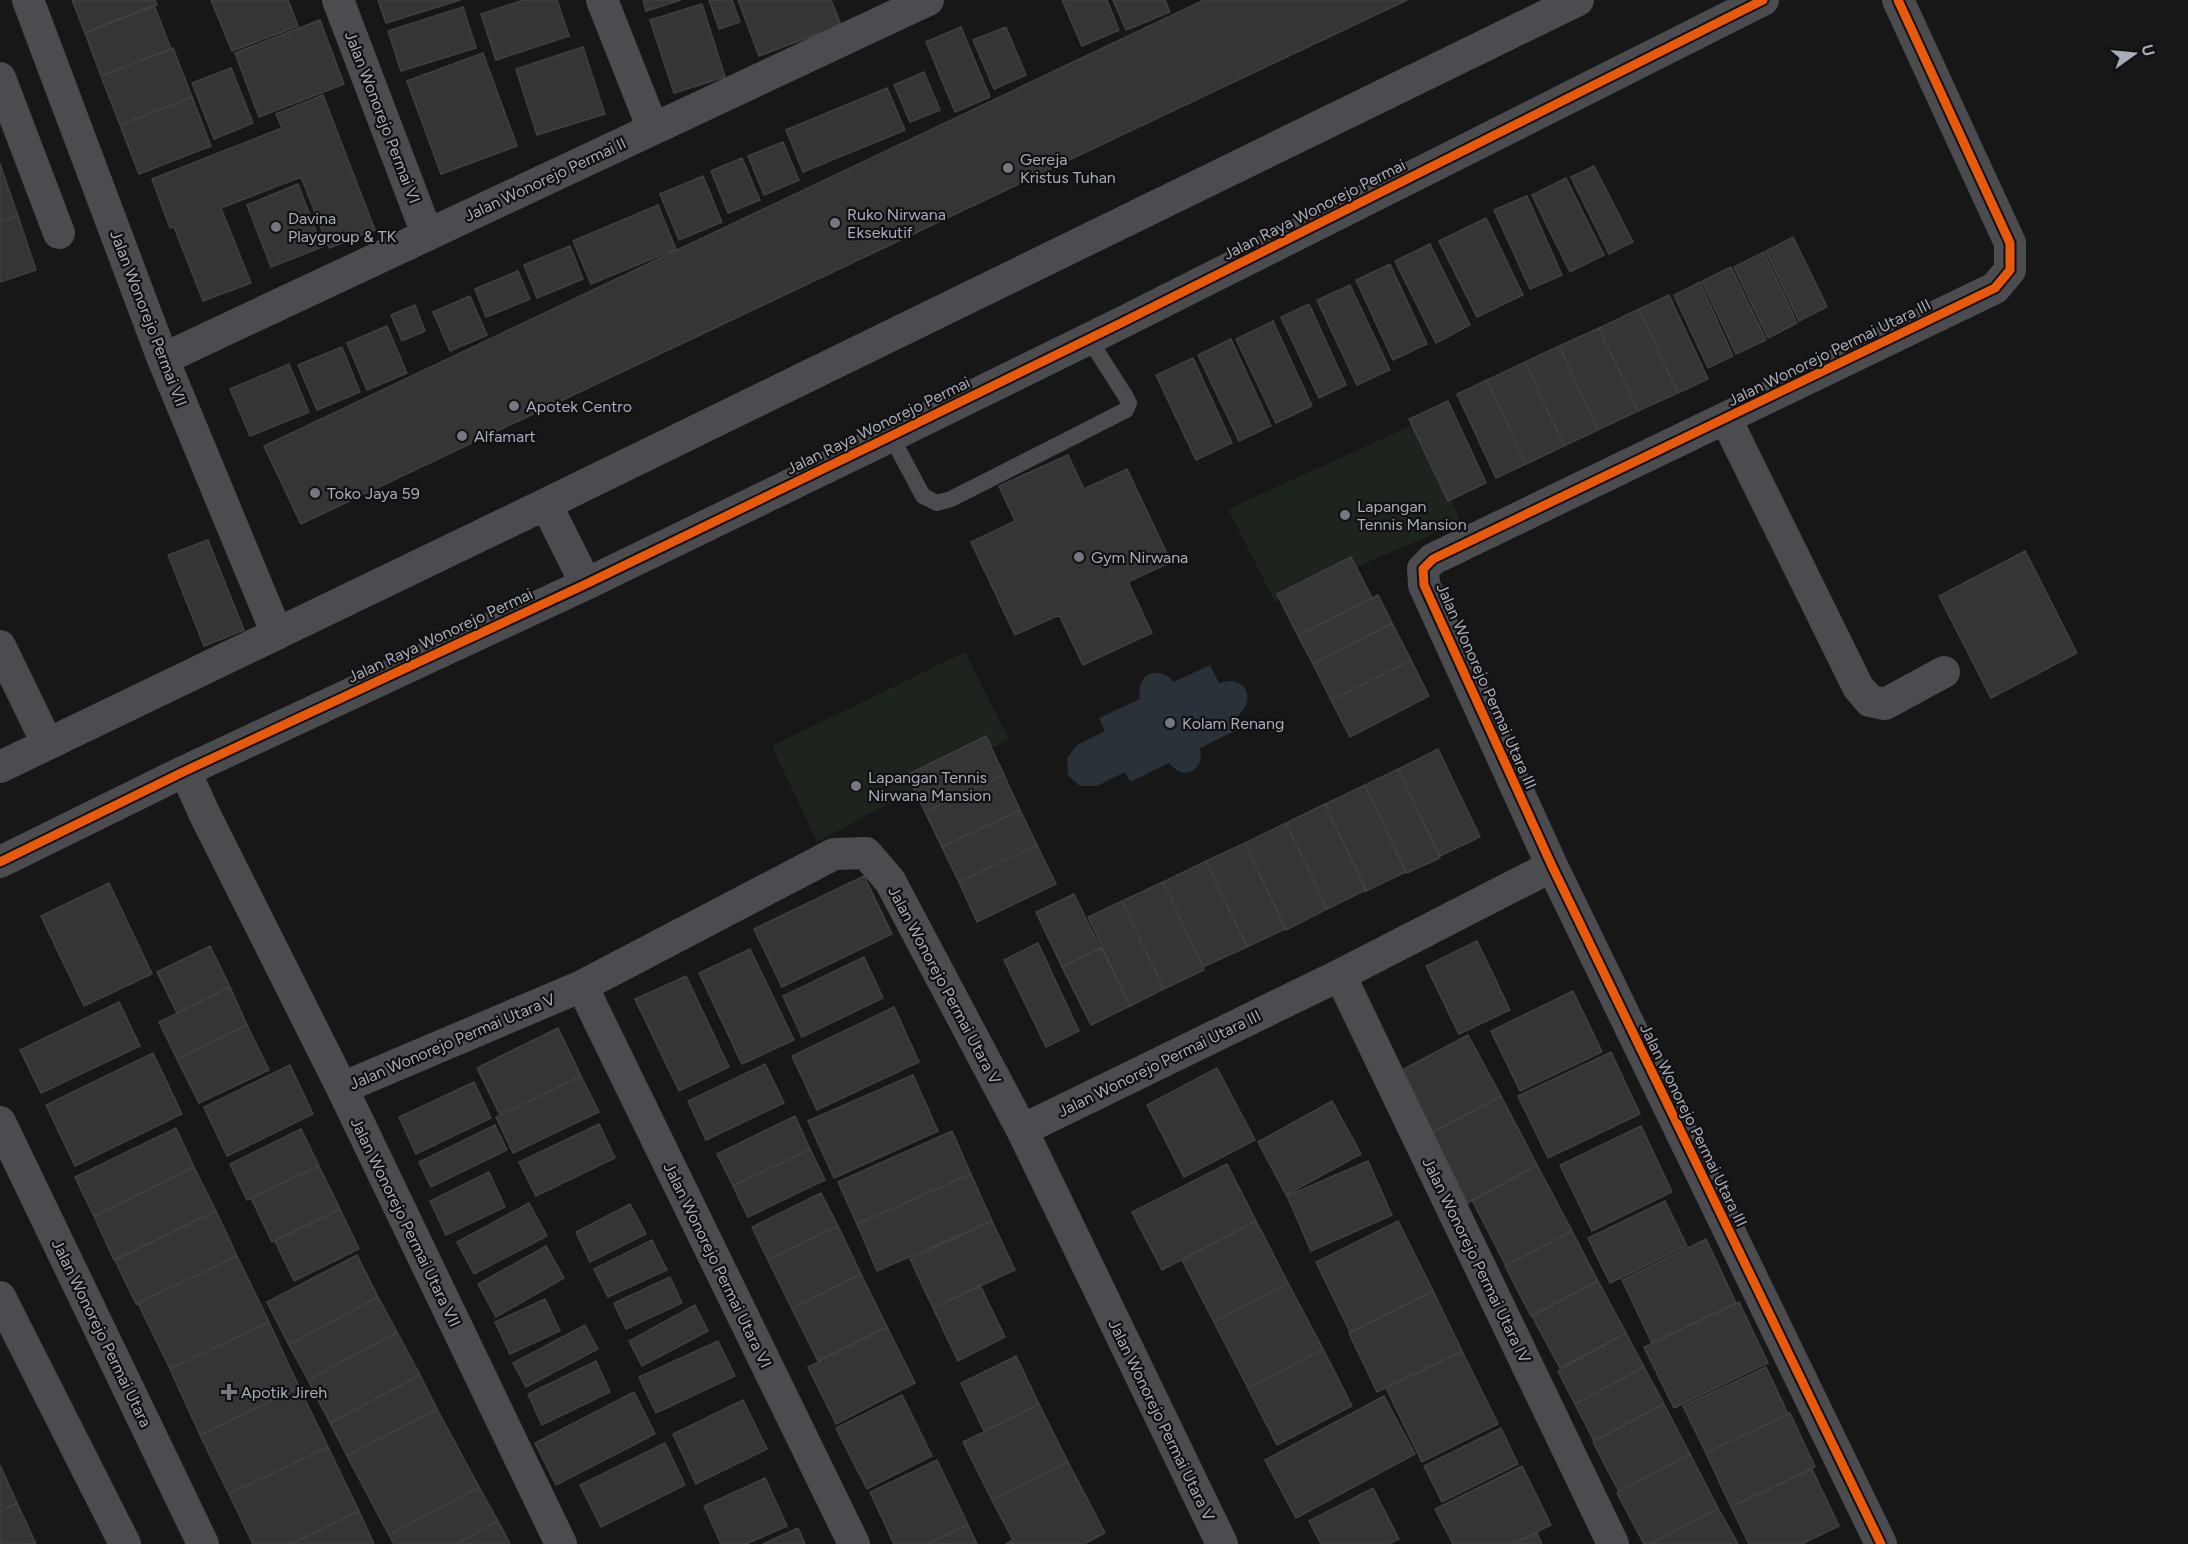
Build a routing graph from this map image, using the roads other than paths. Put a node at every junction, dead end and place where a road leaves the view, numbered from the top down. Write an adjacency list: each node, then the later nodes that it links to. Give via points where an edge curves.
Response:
1 (28, 0): 14 (street, Jalan Wonorejo Permai VII)
2 (338, 0): 12 (street, Jalan Wonorejo Permai VI)
3 (602, 0): 10 (street)
4 (928, 0): 8 (street, Jalan Wonorejo Permai II)
5 (1578, 0): 17 (street)
6 (1763, 0): 13 (street, Jalan Raya Wonorejo Permai)
7 (1898, 0): 15 (street, Jalan Wonorejo Permai Utara III, via 2010,243 2010,270 1995,288)
8 (874, 12): 10 (street, Jalan Wonorejo Permai II)
9 (0, 78): 11 (street)
10 (653, 129): 12 (street, Jalan Wonorejo Permai II)
11 (59, 233)
12 (427, 234): 14 (street, Jalan Wonorejo Permai II)
13 (1089, 339): 16 (street, Jalan Raya Wonorejo Permai); 16 (lane, via 1126,397 1126,410 951,499 937,503 923,496)
14 (163, 359): 19 (street, Jalan Wonorejo Permai VII)
15 (1726, 418): 21 (street, via 1858,687 1870,701 1885,704); 26 (street, Jalan Wonorejo Permai Utara III, via 1433,559 1423,569 1424,585)
16 (891, 436): 18 (street, Jalan Raya Wonorejo Permai)
17 (546, 504): 18 (street); 19 (street)
18 (586, 584): 24 (street, Jalan Raya Wonorejo Permai)
19 (276, 634): 22 (street)
20 (0, 646): 22 (street)
21 (1944, 672)
22 (47, 743): 23 (street)
23 (0, 767)
24 (185, 771): 25 (street, Jalan Raya Wonorejo Permai); 29 (street, Jalan Wonorejo Permai Utara VII)
25 (0, 862)
26 (1552, 866): 27 (street, Jalan Wonorejo Permai Utara III); 39 (street, Jalan Wonorejo Permai Utara III)
27 (1341, 975): 31 (street, Jalan Wonorejo Permai Utara III); 38 (street, Jalan Wonorejo Permai Utara IV)
28 (582, 986): 29 (street, Jalan Wonorejo Permai Utara V); 31 (street, Jalan Wonorejo Permai Utara V, via 834,854 866,853 891,880); 36 (street, Jalan Wonorejo Permai Utara VI)
29 (342, 1088): 35 (street, Jalan Wonorejo Permai Utara VII)
30 (0, 1122): 34 (street, Jalan Wonorejo Permai Utara)
31 (1022, 1130): 37 (street, Jalan Wonorejo Permai Utara V)
32 (0, 1297): 33 (street)
33 (125, 1544)
34 (203, 1544)
35 (561, 1544)
36 (854, 1544)
37 (1222, 1544)
38 (1614, 1544)
39 (1881, 1544)

